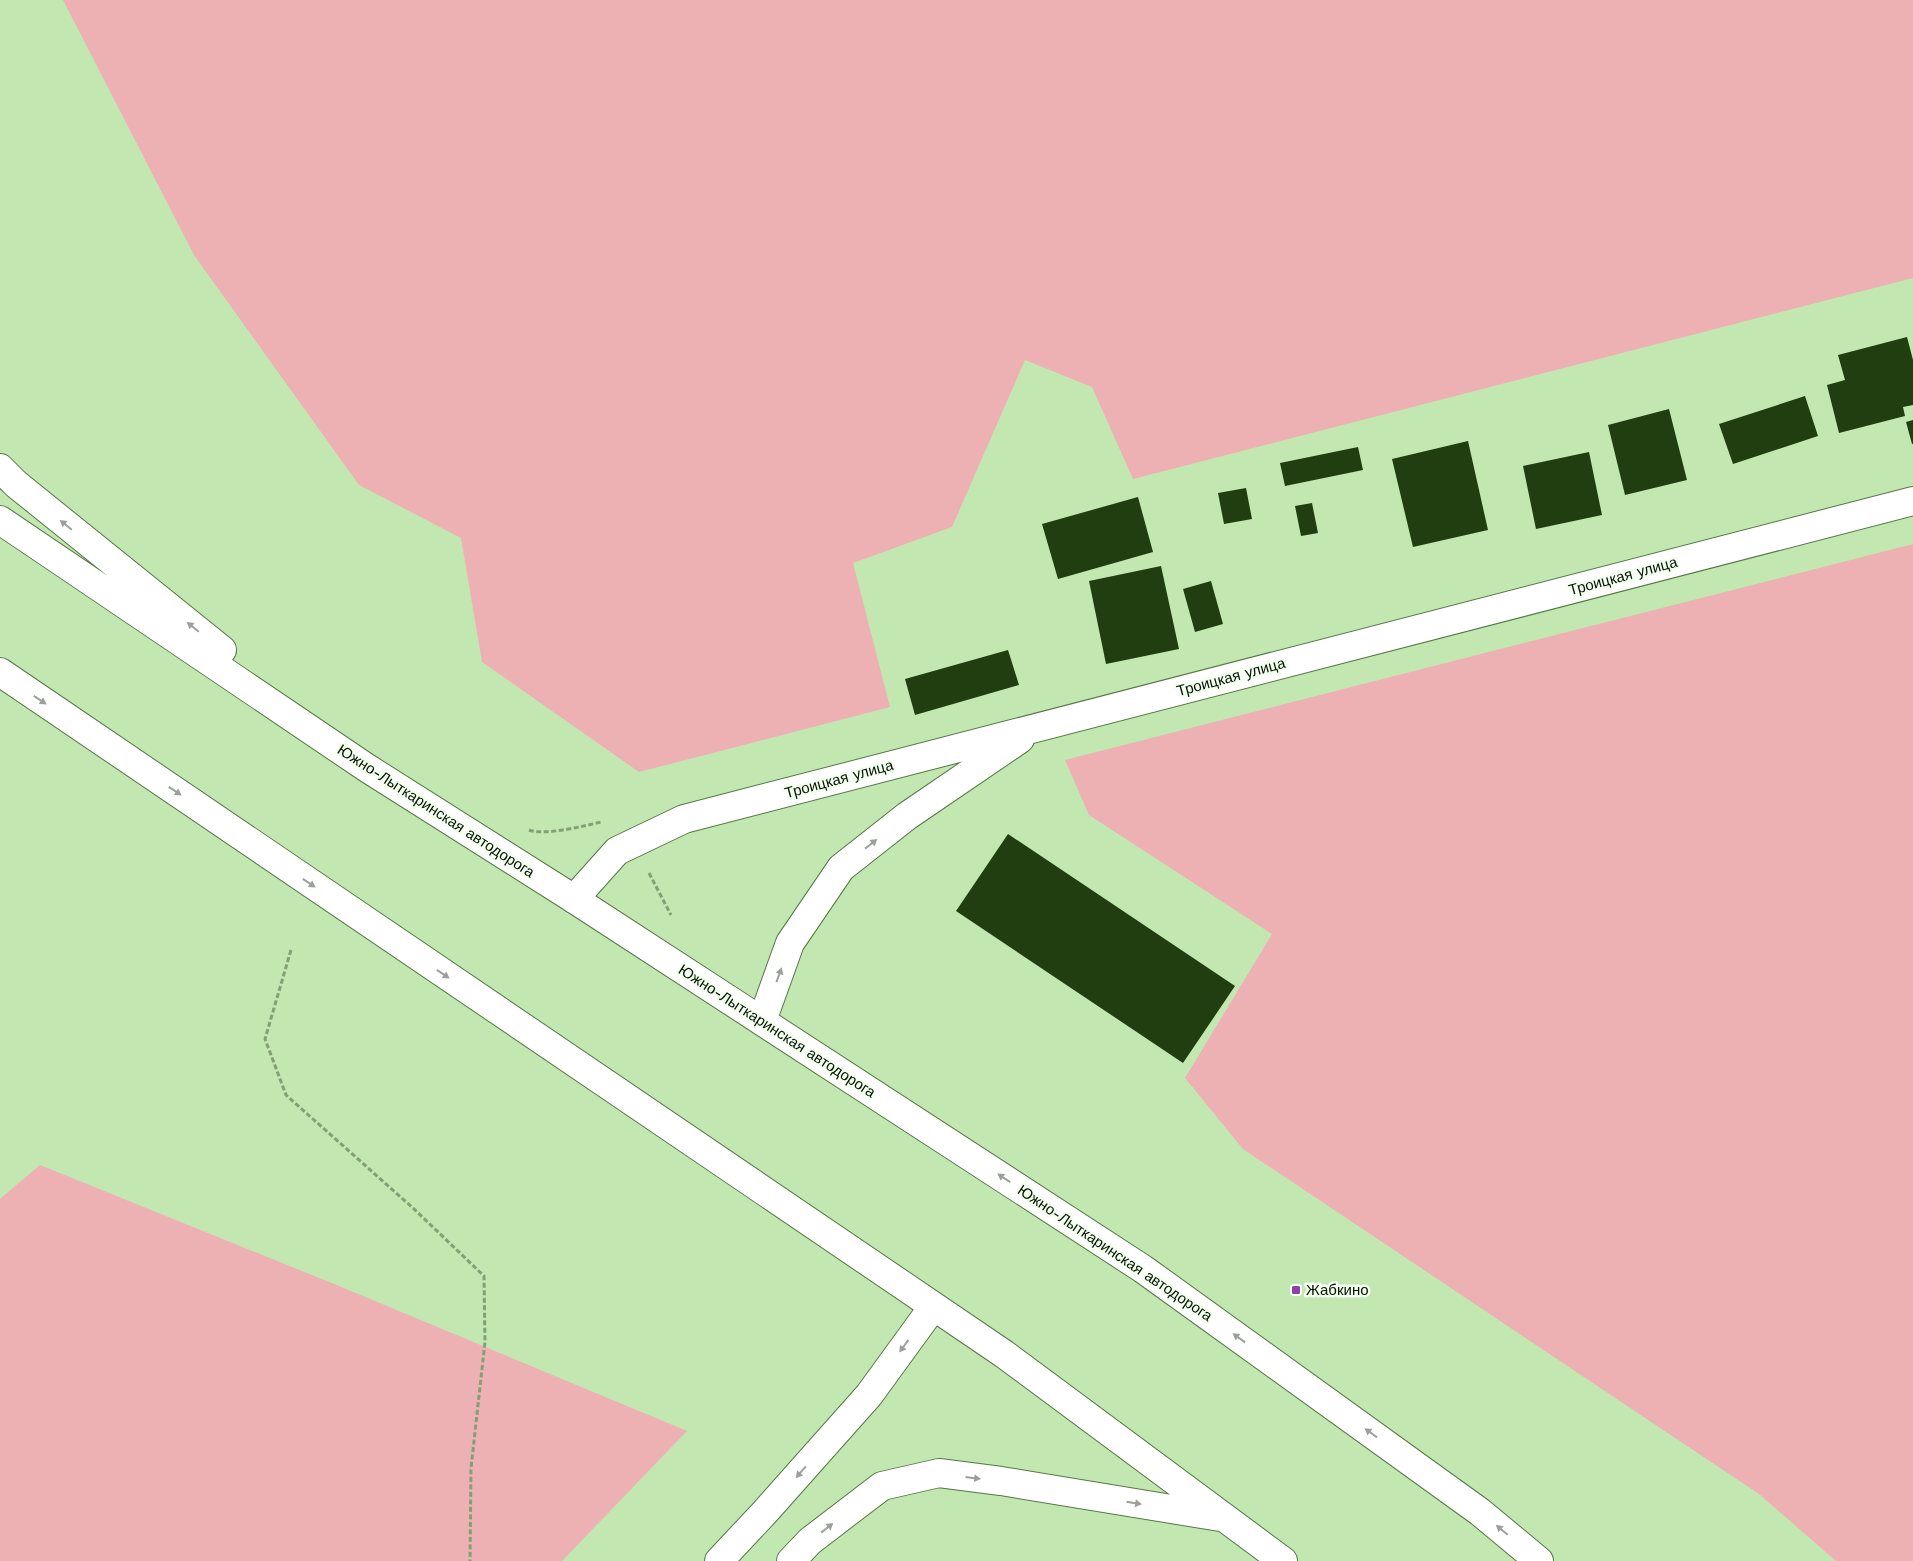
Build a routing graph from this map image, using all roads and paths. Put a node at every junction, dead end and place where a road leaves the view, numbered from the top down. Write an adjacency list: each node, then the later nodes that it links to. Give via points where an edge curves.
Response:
1 (0, 468): 6 (main road, one-way to 1)
2 (1913, 501): 5 (main road, Троицкая улица)
3 (0, 520): 6 (main road, Южно-Лыткаринская автодорога)
4 (0, 672): 14 (main road, one-way to 14)
5 (1039, 727): 10 (main road, Троицкая улица, via 684,819 617,851); 13 (main road, one-way to 5, via 790,943 841,868 907,816)
6 (367, 768): 10 (main road, Южно-Лыткаринская автодорога)
7 (584, 827): 8 (path, via 533,832)
8 (526, 829)
9 (649, 873): 11 (path)
10 (574, 899): 13 (main road, Южно-Лыткаринская автодорога)
11 (670, 915)
12 (291, 950): 16 (path, via 265,1039 286,1095 414,1208 484,1276 485,1342 472,1468)
13 (762, 1021): 20 (main road, Южно-Лыткаринская автодорога, one-way to 13, via 1480,1512 1143,1269)
14 (933, 1307): 15 (main road, via 1004,1354); 17 (main road, one-way to 17, via 869,1395)
15 (1224, 1517): 18 (main road, one-way to 15, via 810,1541 882,1486 939,1473); 19 (main road)
16 (470, 1561)
17 (719, 1561)
18 (791, 1561)
19 (1283, 1561)
20 (1539, 1561)

